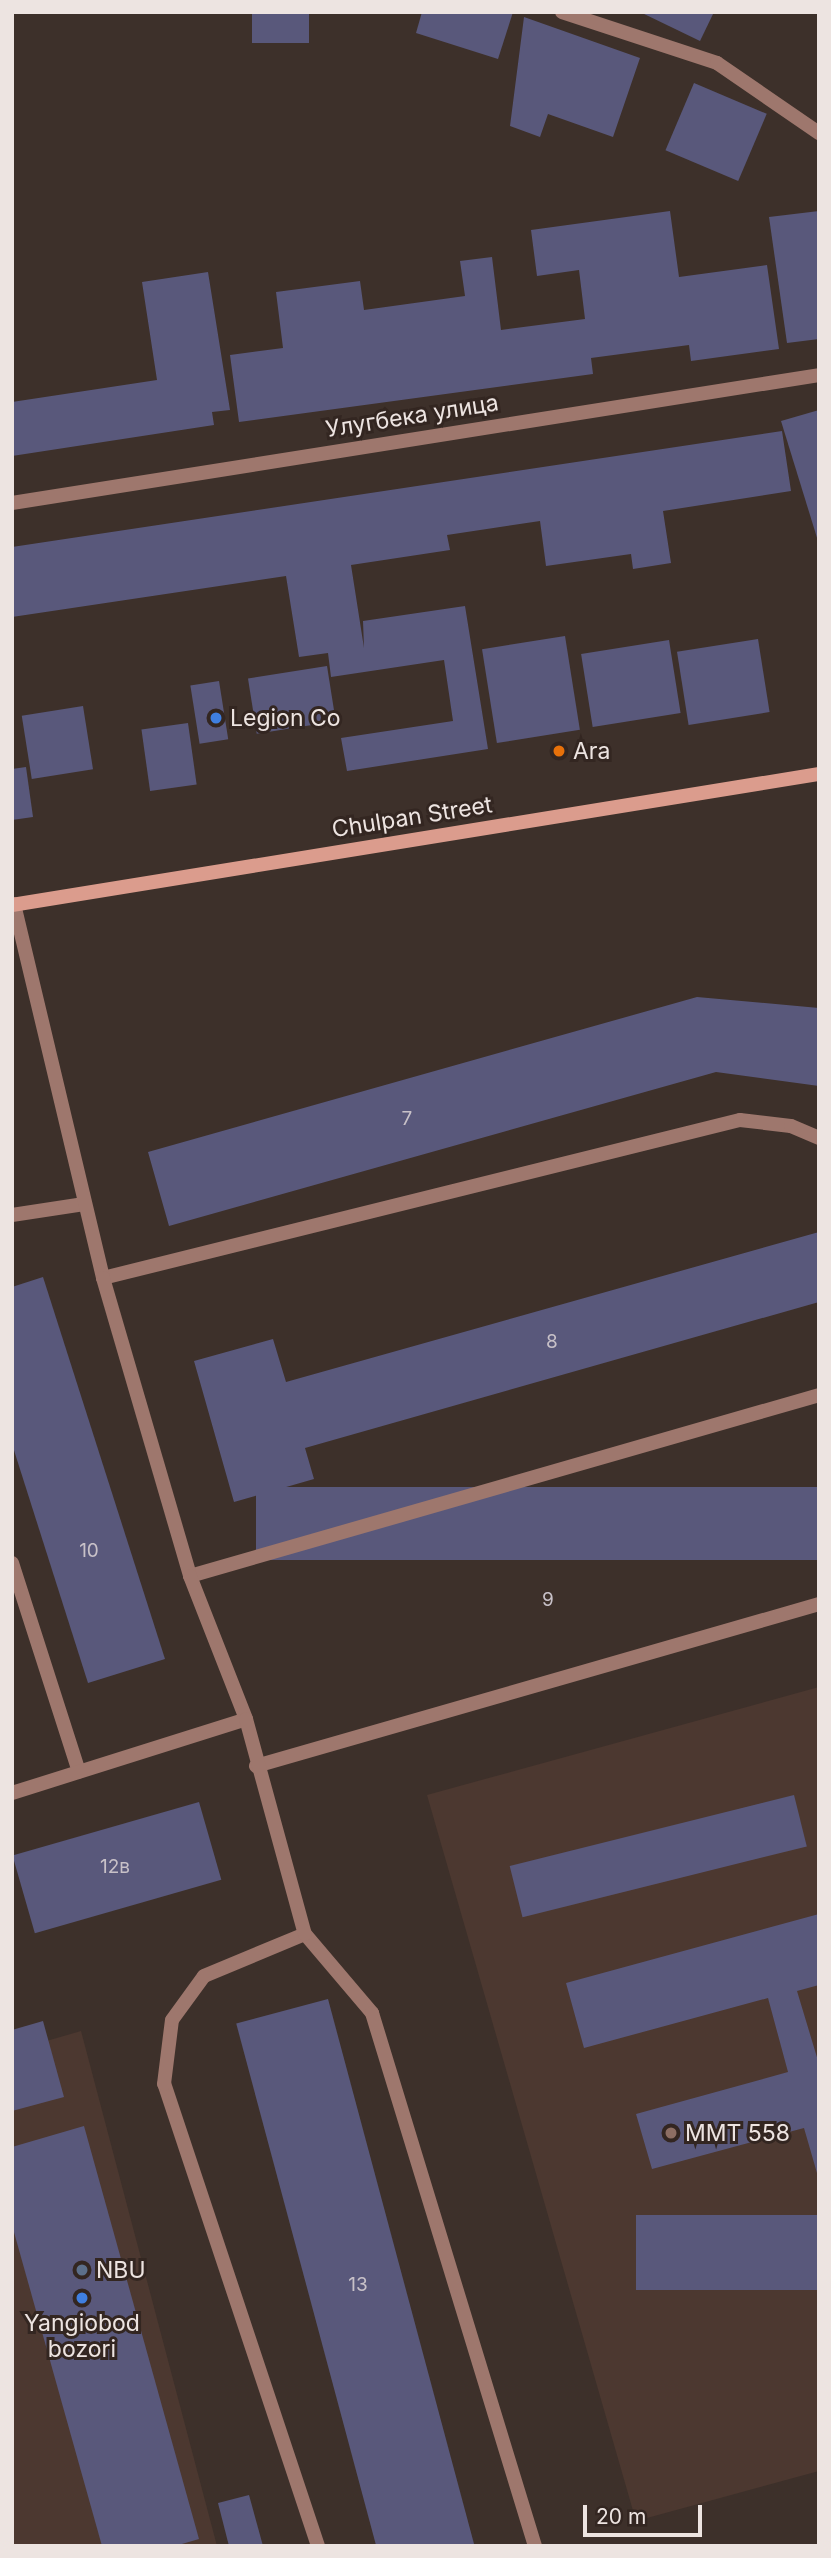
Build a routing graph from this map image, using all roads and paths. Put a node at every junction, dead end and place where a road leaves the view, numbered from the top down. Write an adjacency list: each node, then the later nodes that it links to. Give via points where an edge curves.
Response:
1 (562, 12): 2 (street, via 717,63)
2 (819, 133)
3 (819, 375): 4 (street, Улугбека улица)
4 (12, 502)
5 (819, 774): 6 (main road, Chulpan Street)
6 (13, 904): 8 (street)
7 (819, 1138): 10 (street, via 791,1126 740,1121)
8 (84, 1204): 9 (street); 10 (street)
9 (12, 1215)
10 (103, 1278): 13 (street)
11 (819, 1395): 13 (street)
12 (12, 1563): 17 (street)
13 (190, 1576): 15 (street)
14 (819, 1604): 16 (street)
15 (246, 1719): 16 (street); 17 (street)
16 (256, 1766): 19 (street)
17 (79, 1772): 18 (street)
18 (12, 1793)
19 (305, 1934): 20 (street, via 204,1976 172,2020 164,2084); 21 (street, via 372,2013)
20 (318, 2546)
21 (535, 2546)

